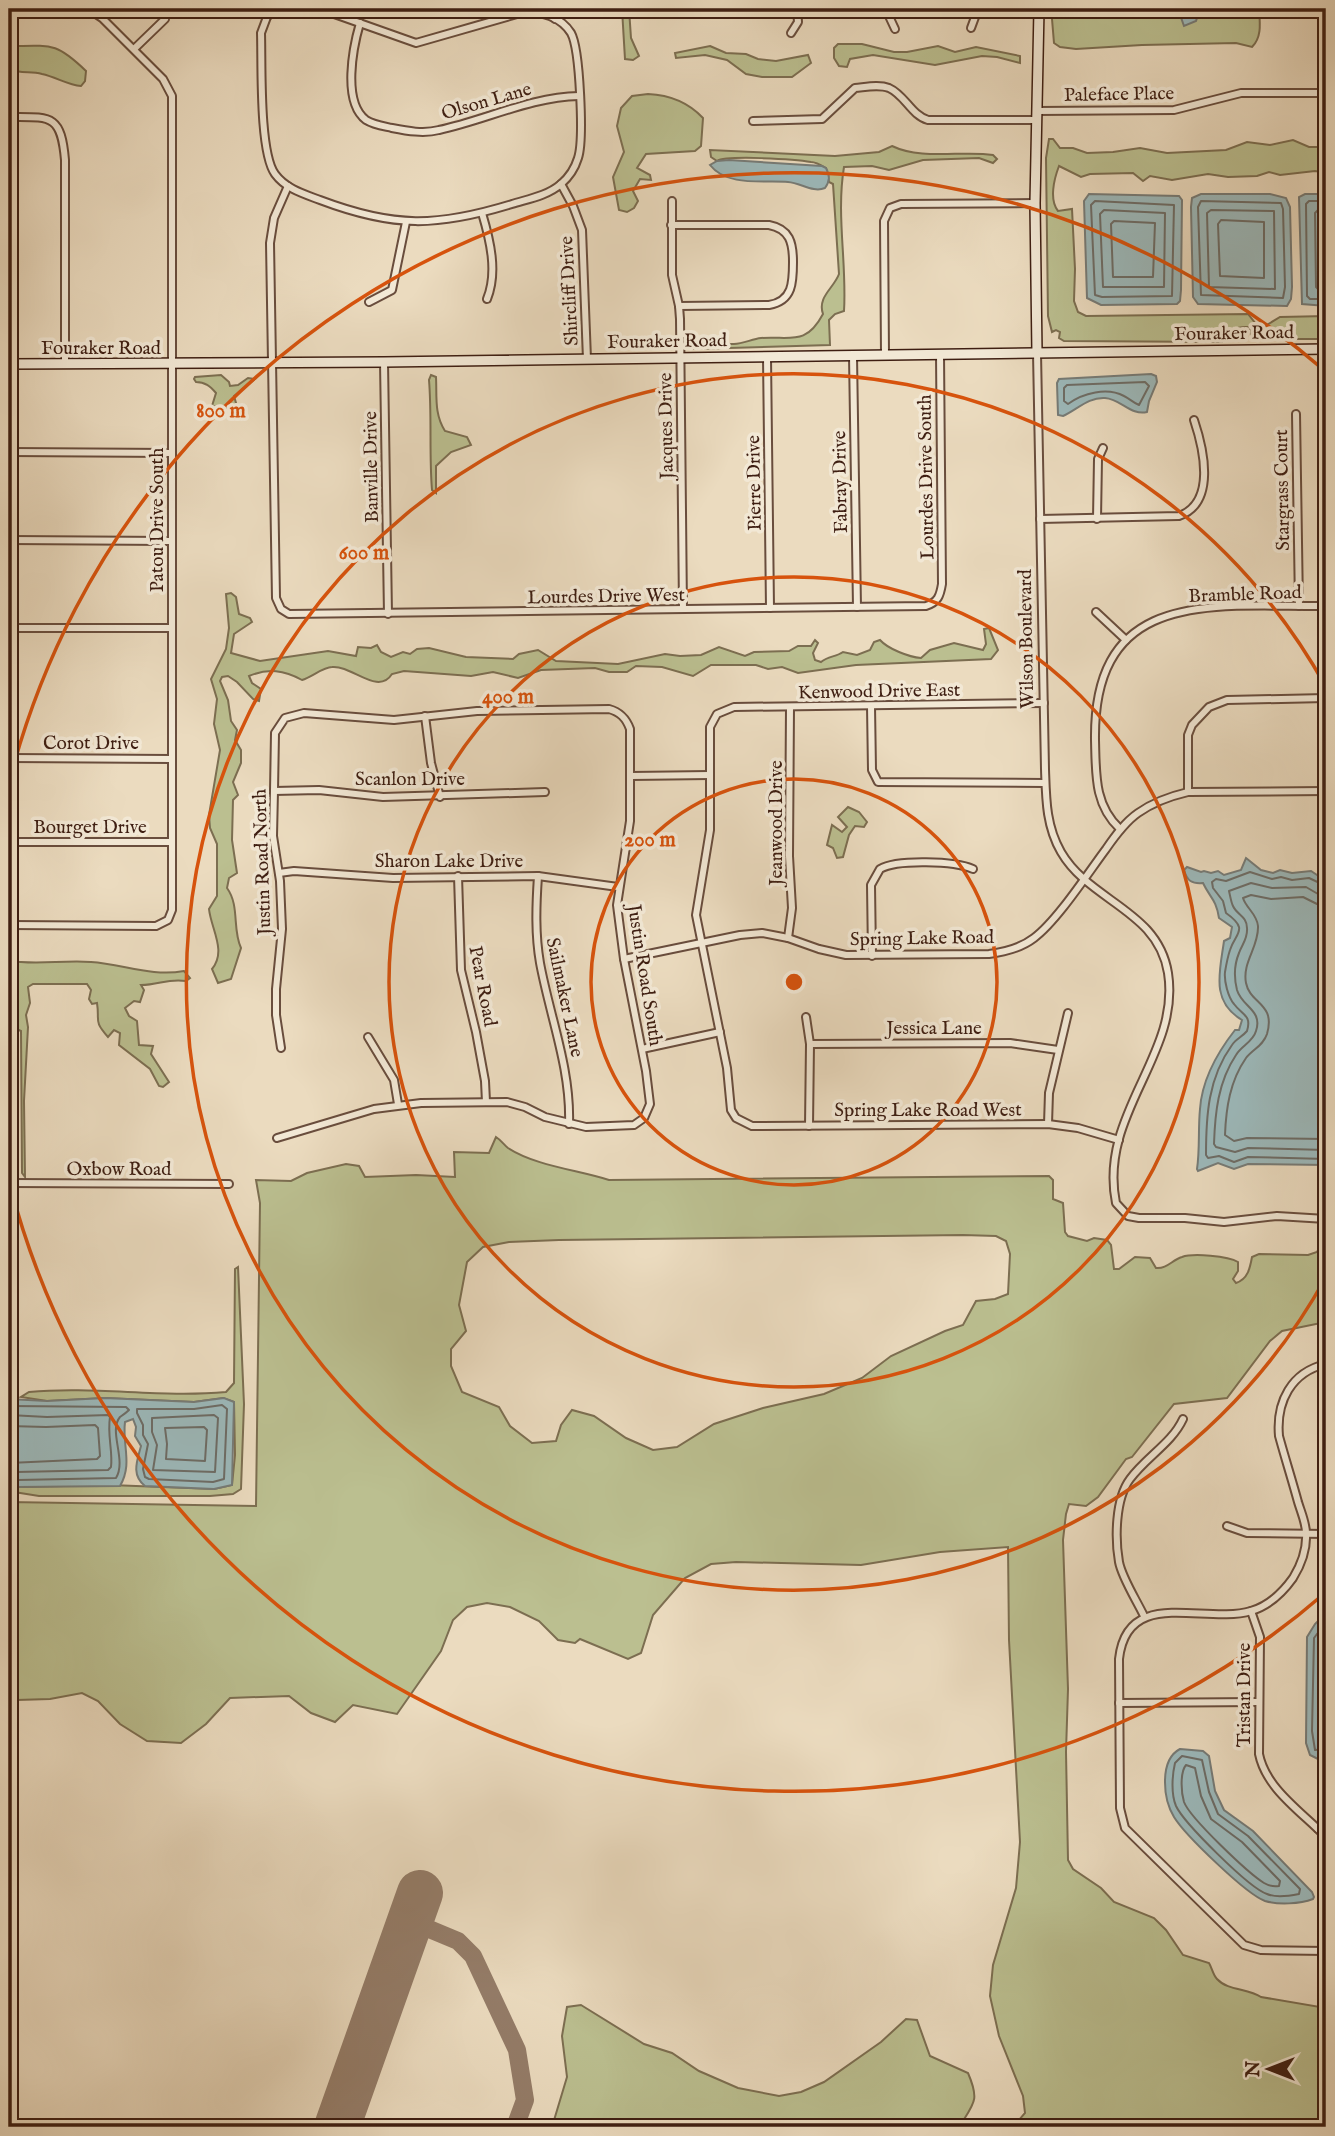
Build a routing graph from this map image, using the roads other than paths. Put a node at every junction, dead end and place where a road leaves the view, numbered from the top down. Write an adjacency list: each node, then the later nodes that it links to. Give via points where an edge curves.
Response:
1 (78, 9): 15 (street, Patou Drive South, via 102,18)
2 (274, 9): 22 (street, via 261,33 265,148 275,174)
3 (320, 9): 11 (street)
4 (566, 9): 10 (street)
5 (797, 9): 14 (street, via 798,22)
6 (888, 9): 13 (street)
7 (978, 9): 12 (street)
8 (1039, 9): 18 (main road, Wilson Boulevard)
9 (165, 19): 15 (street)
10 (555, 19): 11 (street, via 524,12 421,43); 17 (street, via 570,30 575,43)
11 (360, 23): 17 (street, Olson Lane, via 352,49 354,99 373,123 429,132 539,100)
12 (971, 28)
13 (895, 29)
14 (791, 33)
15 (134, 49): 43 (street, Patou Drive South, via 169,86 172,96)
16 (1326, 93): 18 (street, Paleface Place, via 1241,93 1174,110)
17 (579, 96): 21 (street, via 581,147 575,166)
18 (1037, 115): 20 (street, Paleface Place, via 929,120 882,87 856,88 822,119); 24 (main road, Wilson Boulevard)
19 (9, 117): 42 (street, via 41,117 55,124 63,136)
20 (753, 121)
21 (561, 184): 25 (street, via 543,195); 38 (street, Shircliff Drive, via 582,230)
22 (288, 186): 26 (street, via 366,216); 40 (street, via 274,218 270,243)
23 (671, 201): 27 (street, Jacques Drive)
24 (1035, 202): 32 (main road, Wilson Boulevard); 34 (street, via 901,204 888,211 884,221)
25 (482, 213): 26 (street); 28 (street, via 491,254 492,287)
26 (406, 222): 29 (street, via 394,285 387,294)
27 (671, 225): 30 (street, Jacques Drive, via 672,275); 30 (street, via 769,225 781,228 793,245 793,283 782,300 769,305)
28 (487, 299)
29 (369, 302)
30 (679, 306): 37 (street, Jacques Drive)
31 (1326, 349): 32 (main road, Fouraker Road)
32 (1037, 353): 33 (main road, Fouraker Road); 49 (street, Wilson Boulevard)
33 (940, 354): 34 (main road, Fouraker Road); 53 (street, Lourdes Drive South, via 942,584)
34 (885, 355): 35 (main road, Fouraker Road)
35 (853, 356): 36 (main road, Fouraker Road); 56 (street, Fabray Drive)
36 (767, 357): 37 (main road, Fouraker Road); 57 (street, Pierre Drive)
37 (680, 358): 38 (main road, Fouraker Road); 58 (street, Jacques Drive)
38 (587, 359): 39 (main road, Fouraker Road)
39 (384, 362): 40 (main road, Fouraker Road); 60 (street, Banville Drive)
40 (272, 363): 43 (main road, Fouraker Road); 60 (street, Lourdes Drive West, via 276,602 292,615)
41 (9, 364): 42 (main road, Fouraker Road)
42 (65, 364): 43 (main road, Fouraker Road)
43 (173, 365): 48 (street, Patou Drive South)
44 (1296, 414): 54 (street, Stargrass Court)
45 (1195, 420): 50 (street, via 1203,464 1202,496 1196,507 1179,516)
46 (1103, 448): 50 (street, via 1098,459)
47 (9, 452): 48 (street)
48 (172, 453): 52 (street, Patou Drive South)
49 (1040, 519): 50 (street); 65 (street, Wilson Boulevard)
50 (1097, 519)
51 (9, 540): 52 (street)
52 (172, 541): 62 (street, Patou Drive South)
53 (938, 598): 56 (street, Lourdes Drive West, via 926,606)
54 (1298, 606): 55 (street, Bramble Road); 63 (street, Bramble Road, via 1185,610 1150,622)
55 (1326, 606)
56 (857, 607): 57 (street, Lourdes Drive West)
57 (770, 608): 58 (street, Lourdes Drive West)
58 (683, 609): 60 (street, Lourdes Drive West)
59 (1096, 612): 63 (street)
60 (388, 614)
61 (9, 628): 62 (street)
62 (172, 628): 70 (street, Patou Drive South)
63 (1126, 640): 79 (street, Bramble Road, via 1101,681 1095,716 1096,787 1108,817)
64 (1326, 698): 77 (street, via 1227,700 1209,706 1188,735)
65 (1044, 703): 66 (street, Kenwood Drive East); 73 (street, Wilson Boulevard)
66 (870, 706): 67 (street, Kenwood Drive East); 73 (street, via 872,770 884,784)
67 (790, 707): 71 (street, Kenwood Drive East, via 730,708 717,714 709,732); 89 (street, Jeanwood Drive, via 793,908)
68 (425, 716): 72 (street, Justin Road South, via 609,709 621,714 630,729); 74 (street, Justin Road North, via 394,720 304,713 285,718 275,733); 78 (street)
69 (9, 758): 70 (street, Corot Drive)
70 (172, 759): 81 (street, Patou Drive South)
71 (710, 775): 72 (street); 90 (street, via 710,830 696,915)
72 (631, 776): 87 (street, Justin Road South, via 629,839)
73 (1045, 783): 86 (street, Wilson Boulevard, via 1055,840)
74 (274, 790): 78 (street, Scanlon Drive); 83 (street, Justin Road North)
75 (1326, 791): 77 (street, Spring Lake Road)
76 (545, 792): 78 (street, Scanlon Drive)
77 (1188, 792): 79 (street, Spring Lake Road, via 1150,806)
78 (440, 797)
79 (1121, 829): 86 (street, Spring Lake Road)
80 (9, 842): 81 (street, Bourget Drive)
81 (172, 842): 88 (street, Patou Drive South, via 172,910 165,923)
82 (973, 869): 91 (street, via 955,864 894,864 880,869 872,885)
83 (279, 873): 84 (street, Sharon Lake Drive); 98 (street, Justin Road North, via 282,929 275,989)
84 (458, 876): 85 (street, Sharon Lake Drive); 101 (street, Pear Road, via 461,970)
85 (538, 876): 87 (street, Sharon Lake Drive); 103 (street, Sailmaker Lane, via 540,964 567,1079)
86 (1083, 878): 91 (street, Spring Lake Road, via 1043,930 1005,952); 107 (street, Wilson Boulevard, via 1151,931 1168,974 1170,1003 1165,1028 1127,1111)
87 (618, 887): 92 (street, Justin Road South)
88 (9, 925)
89 (788, 938): 90 (street, Spring Lake Road, via 761,933); 91 (street, Spring Lake Road, via 837,954)
90 (702, 943): 92 (street, Spring Lake Road); 95 (street)
91 (872, 956)
92 (624, 959): 99 (street, Justin Road South)
93 (1068, 1013): 100 (street)
94 (806, 1017): 97 (street)
95 (720, 1032): 99 (street); 105 (street, Spring Lake Road West, via 729,1102 736,1118 752,1126)
96 (368, 1037): 102 (street, via 394,1080)
97 (810, 1044): 100 (street, Jessica Lane, via 1020,1043); 105 (street)
98 (281, 1048)
99 (642, 1049): 103 (street, Justin Road South, via 650,1104 644,1118 634,1125 600,1128)
100 (1058, 1051): 104 (street)
101 (486, 1102): 102 (street); 103 (street, via 516,1105)
102 (398, 1104): 106 (street)
103 (569, 1124)
104 (1048, 1124): 105 (street, Spring Lake Road West); 107 (street, Spring Lake Road West)
105 (809, 1126)
106 (277, 1138)
107 (1119, 1140): 110 (street, Wilson Boulevard, via 1114,1195 1128,1216 1224,1222 1277,1216)
108 (9, 1183): 109 (street, Oxbow Road)
109 (229, 1184)
110 (1326, 1219)
111 (1326, 1364): 114 (street, via 1303,1376 1280,1404 1279,1436)
112 (1184, 1419): 117 (street, via 1130,1478 1118,1510 1119,1564)
113 (1227, 1526): 114 (street, via 1271,1535)
114 (1306, 1532): 115 (street); 116 (street, via 1298,1571 1285,1590)
115 (1326, 1534)
116 (1251, 1611): 117 (street); 118 (street, Tristan Drive, via 1260,1637)
117 (1144, 1616): 119 (street, via 1121,1641)
118 (1259, 1702): 119 (street); 121 (street, Tristan Drive, via 1261,1768 1269,1782)
119 (1119, 1703): 123 (street, via 1120,1808 1125,1828 1244,1945 1261,1950)
120 (1326, 1821): 121 (street)
121 (1318, 1829): 122 (street, Tristan Drive)
122 (1326, 1837)
123 (1326, 1951)

